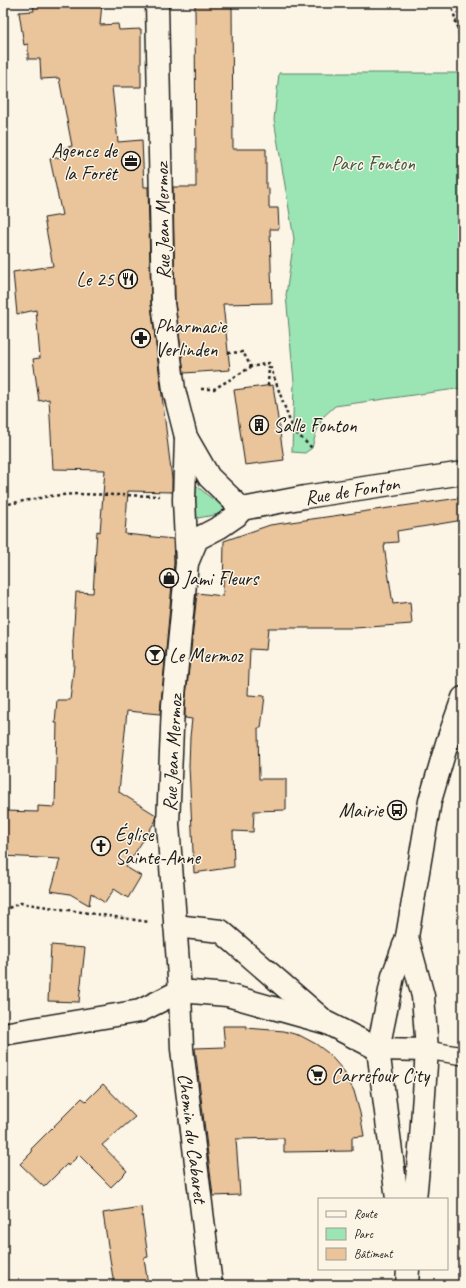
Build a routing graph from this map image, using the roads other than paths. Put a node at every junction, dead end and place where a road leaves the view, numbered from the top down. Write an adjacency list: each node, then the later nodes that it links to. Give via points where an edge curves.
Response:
1 (157, 3): 2 (street, Rue Jean Mermoz, via 163,303 174,390)
2 (186, 438): 4 (street, Rue Jean Mermoz, via 209,477); 5 (street, Rue Jean Mermoz, via 184,500)
3 (463, 473): 4 (street, Rue de Fonton)
4 (242, 509): 5 (street, Rue Jean Mermoz, via 220,527 197,539)
5 (187, 563): 7 (street, Rue Jean Mermoz, via 173,705 168,824)
6 (463, 698): 8 (street, via 430,801)
7 (175, 926): 9 (street, Rue Jean Mermoz); 10 (street, via 221,931)
8 (407, 937): 12 (street, via 393,976); 13 (street, via 423,996)
9 (180, 991): 10 (street, via 227,995); 11 (street, via 140,1010); 17 (street, Chemin du Cabaret, via 182,1048)
10 (327, 1023): 12 (street)
11 (3, 1034)
12 (378, 1049): 13 (street); 15 (street)
13 (427, 1050): 14 (lane); 16 (street)
14 (463, 1056)
15 (397, 1198)
16 (415, 1198)
17 (211, 1285)

